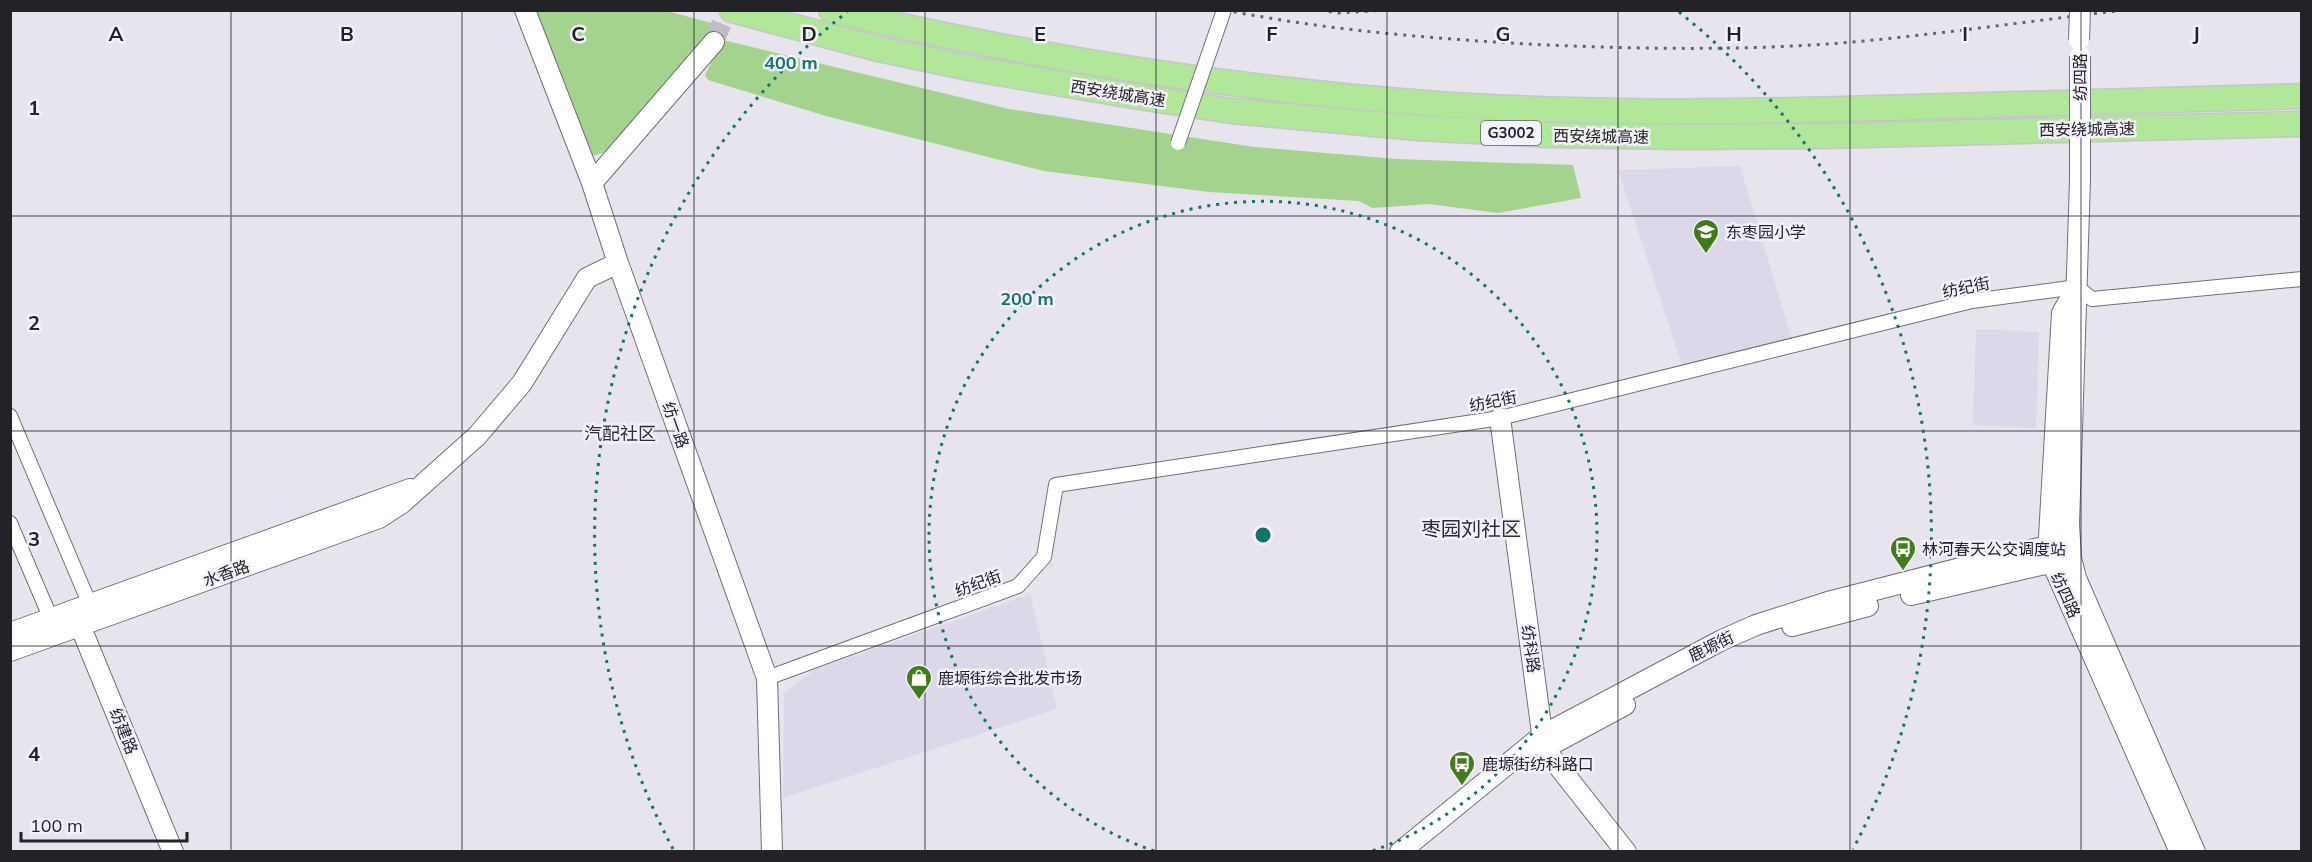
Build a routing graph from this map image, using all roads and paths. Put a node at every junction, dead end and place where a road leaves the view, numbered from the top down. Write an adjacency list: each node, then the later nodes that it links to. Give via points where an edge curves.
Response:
1 (525, 10): 10 (street, 纺一路)
2 (732, 10): 8 (highway, 西安绕城高速 / G3002, via 874,48 1134,97 1232,111 1418,128 1686,137)
3 (831, 10): 7 (highway, 西安绕城高速 / G3002, via 909,29 1138,71 1280,90 1427,103 1719,111)
4 (1224, 10): 9 (street, bridge)
5 (2080, 10): 13 (street, 纺四路, bridge)
6 (714, 42): 10 (street)
7 (2301, 96)
8 (2301, 124)
9 (1178, 143)
10 (592, 183): 11 (street, 纺一路)
11 (618, 263): 19 (street, 水香路, via 587,278 513,396 477,436 402,503 379,518); 23 (street, 纺一路)
12 (2301, 279): 13 (street, via 2092,299)
13 (2077, 287): 15 (street, 纺纪街, via 1972,300); 17 (street, 纺四路); 18 (street, 纺四路, via 2062,313)
14 (10, 416): 19 (street)
15 (1500, 418): 23 (street, 纺纪街, via 1056,485 1044,557 1018,586); 24 (street, 纺科路)
16 (10, 523): 20 (street)
17 (2070, 549): 18 (street, 鹿塬街); 31 (street, 纺四路, via 2076,578)
18 (2050, 554): 24 (street, 鹿塬街, via 1759,637); 30 (street, 纺四路)
19 (81, 614): 20 (street, 水香路); 22 (street, 水香路); 25 (street, 纺建路)
20 (51, 619): 21 (street, 水香路)
21 (10, 633)
22 (10, 651)
23 (767, 678): 26 (street, 纺一路)
24 (1543, 742): 27 (street, 鹿塬街); 28 (street, 鹿塬街); 29 (street)
25 (173, 852)
26 (772, 852)
27 (1400, 852)
28 (1417, 852)
29 (1626, 852)
30 (2180, 852)
31 (2195, 852)

